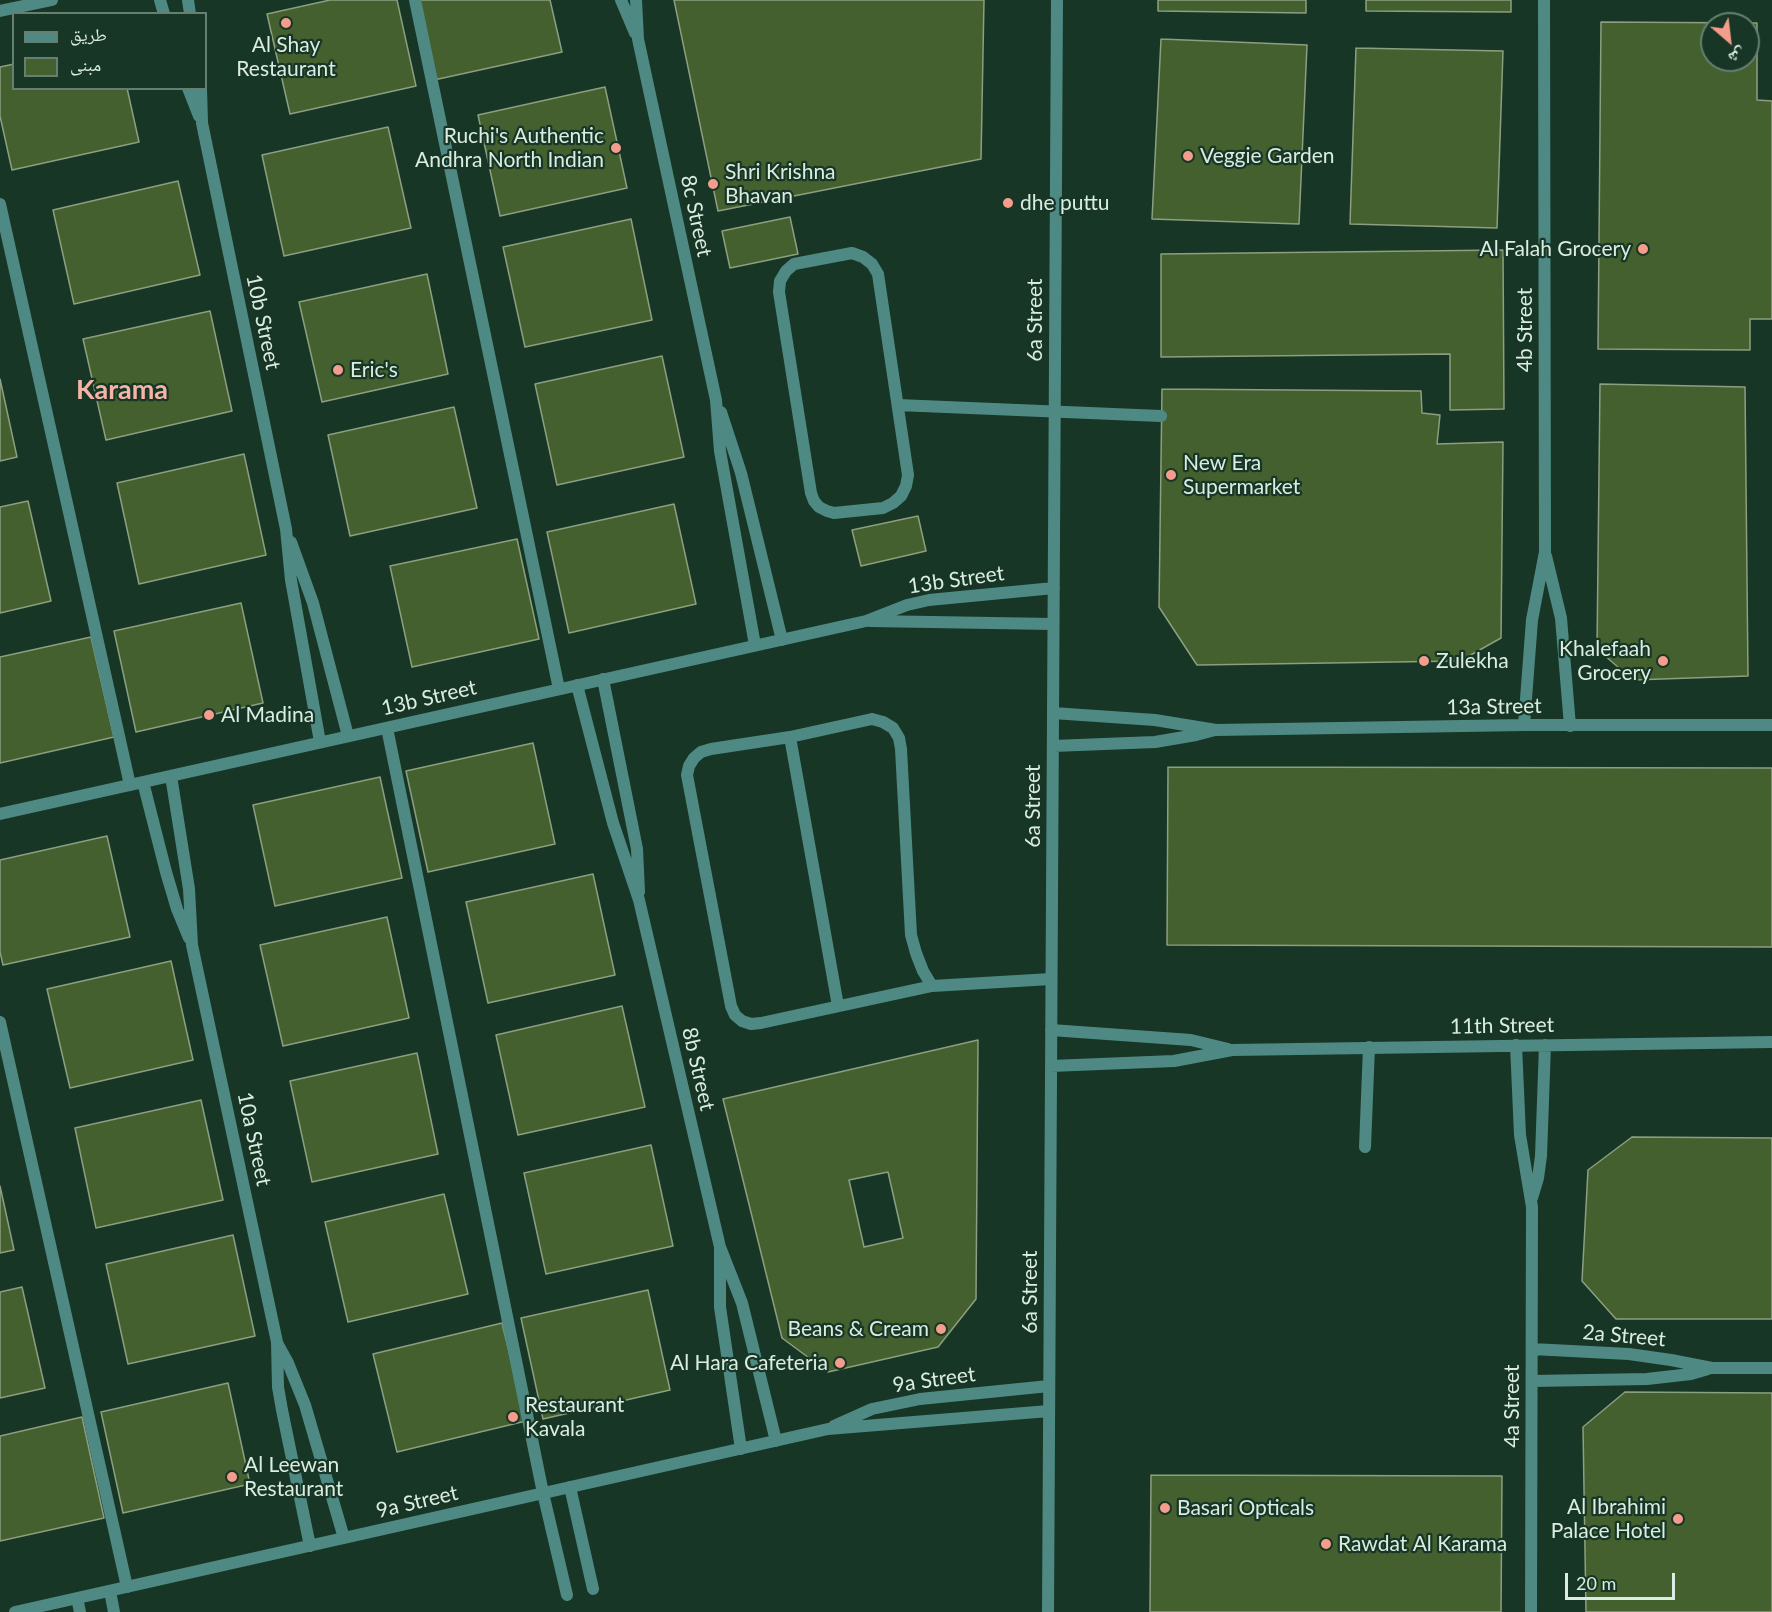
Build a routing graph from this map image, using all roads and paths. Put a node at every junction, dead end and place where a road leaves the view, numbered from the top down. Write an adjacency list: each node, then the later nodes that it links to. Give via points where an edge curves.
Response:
1 (52, 0): 7 (street)
2 (415, 0): 26 (street)
3 (621, 0): 8 (street, 8c Street)
4 (636, 0): 8 (street, 8c Street)
5 (1057, 0): 15 (street, 6a Street)
6 (1544, 0): 18 (street, 4b Street)
7 (3, 7)
8 (638, 39): 13 (street, 8c Street)
9 (189, 90): 11 (street, 10b Street)
10 (201, 90): 11 (street, 10b Street)
11 (202, 123): 17 (street, 10b Street)
12 (0, 204): 39 (street)
13 (716, 400): 22 (street, 8c Street, via 741,473); 23 (street, 8c Street, via 723,468)
14 (898, 405): 14 (street, via 878,274 872,264 852,254 794,264 780,281 778,292 811,493 819,507 834,513 883,507 901,496 908,475); 15 (street)
15 (1054, 412): 16 (street); 19 (street, 6a Street)
16 (1161, 416)
17 (286, 530): 33 (street, 10b Street, via 313,603); 35 (street, 10b Street)
18 (1545, 552): 28 (street, 4b Street, via 1532,620); 30 (street, 4b Street, via 1561,618)
19 (1054, 588): 20 (street, 13b Street, via 929,600 907,604); 21 (street, 6a Street)
20 (866, 621): 21 (street, 13b Street); 22 (street, 13b Street)
21 (1053, 624): 27 (street, 6a Street)
22 (782, 640): 23 (street, 13b Street)
23 (755, 645): 24 (street, 13b Street)
24 (603, 679): 25 (street, 13b Street); 41 (street, 8b Street, via 637,849)
25 (578, 685): 26 (street, 13b Street); 41 (street, 8b Street, via 618,840)
26 (559, 689): 31 (street, 13b Street)
27 (1053, 713): 32 (street, 13a Street, via 1155,720); 36 (street, 6a Street)
28 (1524, 725): 30 (street, 13a Street); 32 (street, 13a Street)
29 (1772, 725): 30 (street, 13a Street)
30 (1570, 726)
31 (387, 728): 33 (street, 13b Street); 68 (street)
32 (1216, 730): 36 (street, 13a Street, via 1155,742)
33 (348, 736): 35 (street, 13b Street)
34 (790, 737): 44 (street, via 872,719 893,728 899,738 911,935); 45 (street); 45 (street, via 701,752 687,775 735,1014 751,1023)
35 (320, 742): 37 (street, 13b Street)
36 (1053, 746): 43 (street, 6a Street)
37 (171, 776): 38 (street, 13b Street); 42 (street, 10a Street, via 189,889)
38 (143, 782): 39 (street, 13b Street); 42 (street, 10a Street, via 177,909)
39 (130, 785): 40 (street, 13b Street)
40 (0, 814)
41 (639, 900): 56 (street, 8b Street)
42 (192, 945): 57 (street, 10a Street)
43 (1051, 979): 44 (street); 47 (street, 6a Street)
44 (932, 986): 45 (street)
45 (838, 1006)
46 (0, 1022): 71 (street)
47 (1051, 1030): 52 (street, 11th Street, via 1191,1040); 53 (street, 6a Street)
48 (1772, 1042): 50 (street, 11th Street)
49 (1516, 1045): 50 (street, 11th Street); 51 (street, 11th Street); 55 (street, 4a Street, via 1520,1135)
50 (1545, 1045): 55 (street, 4a Street, via 1541,1156)
51 (1369, 1047): 52 (street, 11th Street); 54 (street)
52 (1232, 1050): 53 (street, 11th Street, via 1174,1061)
53 (1051, 1066): 62 (street, 6a Street)
54 (1365, 1147)
55 (1532, 1200): 58 (street, 4a Street)
56 (720, 1247): 65 (street, 8b Street, via 742,1303); 66 (street, 8b Street, via 720,1307)
57 (277, 1342): 69 (street, 10a Street, via 305,1405); 70 (street, 10a Street, via 280,1399)
58 (1532, 1349): 59 (street, 2a Street, via 1629,1354); 61 (street, 4a Street)
59 (1712, 1368): 60 (street, 2a Street); 61 (street, 2a Street, via 1647,1379)
60 (1772, 1368)
61 (1532, 1381): 80 (street, 4a Street)
62 (1049, 1386): 63 (street, 6a Street); 64 (street, 9a Street, via 896,1403)
63 (1049, 1411): 64 (street, 9a Street); 79 (street, 6a Street)
64 (828, 1429): 65 (street, 9a Street)
65 (776, 1441): 66 (street, 9a Street)
66 (741, 1449): 67 (street, 9a Street)
67 (570, 1487): 68 (street, 9a Street); 72 (street)
68 (543, 1493): 69 (street, 9a Street); 74 (street)
69 (344, 1538): 70 (street, 9a Street)
70 (310, 1546): 71 (street, 9a Street)
71 (128, 1587): 73 (street, 9a Street)
72 (593, 1589)
73 (110, 1591): 75 (street, 9a Street); 78 (street)
74 (567, 1594)
75 (77, 1598): 76 (street, 9a Street); 77 (street)
76 (15, 1612)
77 (80, 1612)
78 (114, 1612)
79 (1048, 1612)
80 (1532, 1612)

